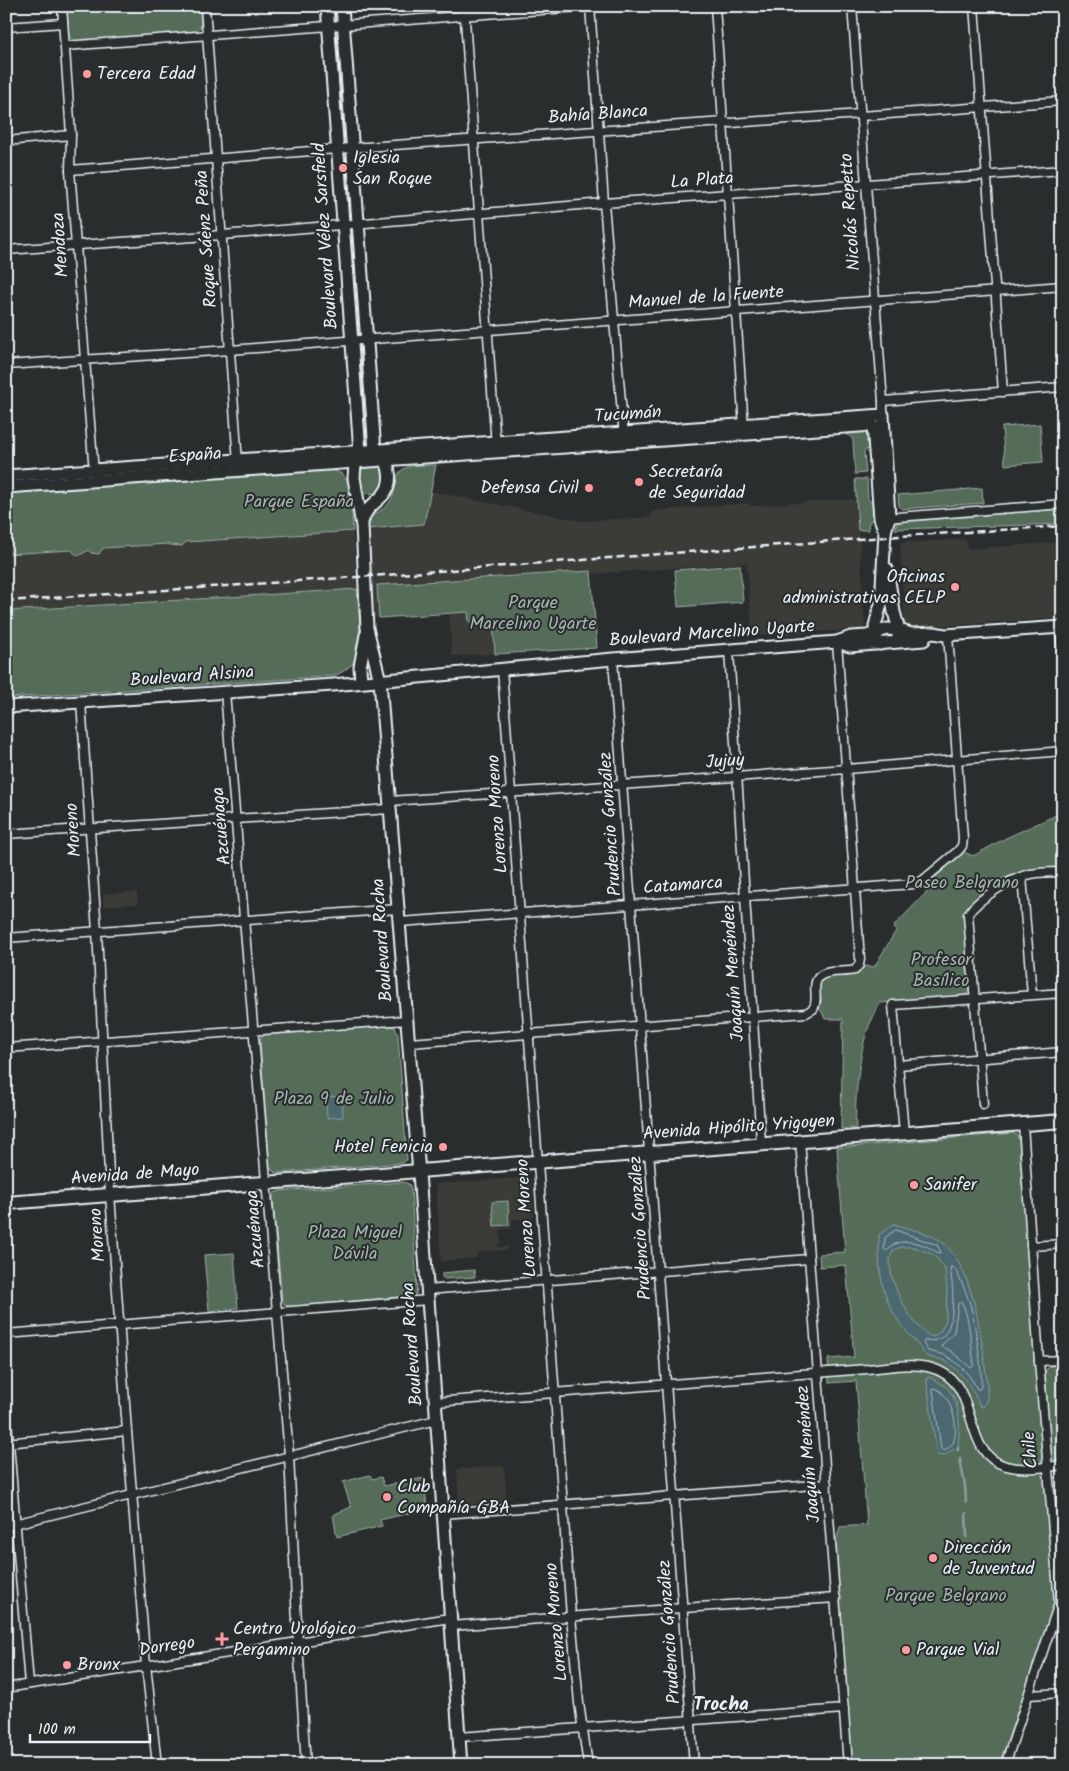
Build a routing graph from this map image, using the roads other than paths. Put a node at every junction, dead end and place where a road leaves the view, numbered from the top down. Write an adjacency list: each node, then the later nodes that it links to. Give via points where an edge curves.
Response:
1 (62, 6): 11 (street, Mendoza)
2 (205, 6): 15 (street, Roque Sáenz Peña)
3 (327, 6): 13 (main road, Boulevard Vélez Sarsfield)
4 (342, 6): 12 (main road, Boulevard Vélez Sarsfield)
5 (464, 6): 10 (street)
6 (591, 6): 10 (street); 21 (street)
7 (715, 6): 20 (street)
8 (852, 6): 19 (street, Nicolás Repetto)
9 (974, 6): 18 (street)
10 (465, 16): 12 (street); 23 (street)
11 (63, 23): 14 (street); 16 (street, Mendoza)
12 (344, 24): 13 (street); 25 (main road, Boulevard Vélez Sarsfield)
13 (328, 25): 15 (street); 26 (main road, Boulevard Vélez Sarsfield)
14 (6, 27)
15 (207, 35): 16 (street); 27 (street, Roque Sáenz Peña)
16 (65, 46): 22 (street, Mendoza)
17 (1063, 100): 18 (street, Bahía Blanca)
18 (981, 107): 19 (street, Bahía Blanca); 30 (street)
19 (861, 115): 20 (street, Bahía Blanca); 31 (street, Nicolás Repetto)
20 (724, 122): 21 (street, Bahía Blanca); 32 (street)
21 (600, 130): 23 (street, Bahía Blanca); 33 (street)
22 (71, 136): 24 (street); 28 (street, Mendoza)
23 (475, 140): 25 (street, Bahía Blanca); 34 (street)
24 (6, 141)
25 (352, 148): 26 (street, Bahía Blanca); 35 (main road, Boulevard Vélez Sarsfield)
26 (338, 149): 27 (street, Bahía Blanca); 36 (main road, Boulevard Vélez Sarsfield)
27 (217, 159): 28 (street, Bahía Blanca); 37 (street, Roque Sáenz Peña)
28 (70, 170): 38 (street, Mendoza)
29 (1063, 170): 30 (street, La Plata)
30 (986, 176): 31 (street, La Plata); 41 (street)
31 (867, 185): 32 (street, La Plata); 42 (street, Nicolás Repetto)
32 (728, 194): 33 (street, La Plata); 43 (street)
33 (604, 203): 34 (street, La Plata); 44 (street)
34 (480, 214): 35 (street, La Plata); 45 (street)
35 (358, 223): 36 (street, La Plata); 46 (main road, Boulevard Vélez Sarsfield)
36 (343, 224): 37 (street, La Plata); 47 (main road, Boulevard Vélez Sarsfield)
37 (222, 235): 38 (street, La Plata); 48 (street, Roque Sáenz Peña)
38 (77, 245): 39 (street, La Plata); 49 (street, Mendoza)
39 (6, 250)
40 (1063, 286): 41 (street, Manuel de la Fuente)
41 (995, 291): 42 (street, Manuel de la Fuente); 52 (street)
42 (876, 300): 43 (street, Manuel de la Fuente); 53 (street, Nicolás Repetto)
43 (737, 311): 44 (street, Manuel de la Fuente); 56 (street)
44 (615, 320): 45 (street, Manuel de la Fuente); 57 (street)
45 (488, 330): 46 (street, Manuel de la Fuente); 58 (street)
46 (366, 339): 47 (street, Manuel de la Fuente); 59 (main road, Boulevard Vélez Sarsfield)
47 (351, 340): 48 (street, Manuel de la Fuente); 60 (main road, Boulevard Vélez Sarsfield)
48 (230, 350): 49 (street, Manuel de la Fuente); 63 (street, Roque Sáenz Peña)
49 (85, 360): 50 (street, Manuel de la Fuente); 65 (street, Mendoza)
50 (6, 365)
51 (1063, 387): 52 (street)
52 (1003, 392): 53 (street)
53 (883, 401): 54 (street, Nicolás Repetto)
54 (883, 415): 55 (street); 56 (main road, Tucumán); 68 (main road, Nicolás Repetto)
55 (873, 425): 56 (main road, Tucumán); 68 (main road, Nicolás Repetto)
56 (744, 429): 57 (main road, Tucumán)
57 (624, 437): 58 (main road, Tucumán)
58 (496, 447): 59 (main road, Tucumán); 61 (main road, Tucumán)
59 (375, 450): 60 (main road, España); 61 (main road)
60 (360, 452): 62 (main road, Boulevard Vélez Sarsfield); 63 (main road, España)
61 (386, 460): 62 (main road, España); 69 (main road, via 388,486 366,511)
62 (355, 463): 63 (main road, España); 69 (main road, via 355,492)
63 (238, 465): 65 (main road, España)
64 (6, 476): 65 (main road, España)
65 (94, 476): 66 (main road, España)
66 (6, 487)
67 (1063, 504): 68 (street)
68 (884, 518): 70 (main road, Nicolás Repetto)
69 (362, 526): 72 (main road)
70 (884, 556): 73 (main road, Nicolás Repetto); 74 (main road, Nicolás Repetto)
71 (1061, 627): 75 (main road, Boulevard Marcelino Ugarte); 81 (street)
72 (367, 628): 83 (main road, Boulevard Rocha); 84 (main road, via 360,666)
73 (899, 630): 74 (main road, Boulevard Marcelino Ugarte); 75 (main road, Boulevard Marcelino Ugarte, via 911,634); 77 (main road)
74 (876, 632): 76 (main road, Boulevard Marcelino Ugarte); 78 (main road, Nicolás Repetto, via 876,640)
75 (947, 635): 77 (main road, Boulevard Marcelino Ugarte); 89 (street)
76 (837, 642): 78 (main road, Boulevard Marcelino Ugarte, via 850,646); 79 (main road, Boulevard Marcelino Ugarte); 90 (street)
77 (895, 643): 78 (main road, Boulevard Marcelino Ugarte)
78 (880, 644)
79 (729, 650): 80 (main road, Boulevard Marcelino Ugarte); 91 (street, Joaquín Menéndez)
80 (613, 660): 82 (main road, Boulevard Marcelino Ugarte); 92 (street, Prudencio González)
81 (1063, 665)
82 (502, 669): 83 (main road, Boulevard Marcelino Ugarte); 93 (street, Lorenzo Moreno)
83 (380, 681): 84 (main road, Boulevard Alsina); 94 (main road, Boulevard Rocha)
84 (361, 682): 85 (main road, Boulevard Alsina)
85 (225, 692): 86 (main road, Boulevard Alsina); 95 (street, Azcuénaga)
86 (81, 702): 87 (main road, Boulevard Alsina); 96 (street, Moreno)
87 (6, 707)
88 (1063, 751): 89 (street, Jujuy)
89 (957, 759): 90 (street, Jujuy); 100 (street, Catamarca, via 962,846 919,883)
90 (847, 769): 91 (street, Jujuy); 100 (street)
91 (737, 776): 92 (street, Jujuy); 101 (street, Joaquín Menéndez)
92 (622, 784): 93 (street, Jujuy); 102 (street, Prudencio González)
93 (512, 793): 94 (street, Jujuy); 104 (street, Lorenzo Moreno)
94 (390, 805): 95 (street, Jujuy); 103 (main road, Boulevard Rocha)
95 (236, 820): 96 (street, Jujuy); 105 (street, Azcuénaga)
96 (89, 829): 97 (street, Jujuy); 107 (street, Moreno)
97 (6, 834)
98 (1063, 872): 99 (street)
99 (1022, 877): 110 (street); 111 (street, via 978,902 968,914)
100 (855, 888): 101 (street, Catamarca); 112 (street, via 858,968 849,972 824,973 817,978 813,1009)
101 (744, 896): 102 (street, Catamarca); 112 (street, Joaquín Menéndez)
102 (632, 905): 104 (street, Catamarca); 114 (street, Prudencio González)
103 (398, 909): 105 (street); 106 (main road, Boulevard Rocha)
104 (520, 913): 106 (street, Catamarca); 116 (street, Lorenzo Moreno)
105 (245, 921): 107 (street); 115 (street, Azcuénaga)
106 (400, 922): 113 (main road, Boulevard Rocha)
107 (97, 931): 108 (street); 117 (street, Moreno)
108 (6, 938)
109 (1063, 993): 110 (street)
110 (1032, 995): 111 (street)
111 (975, 999): 121 (street); 122 (street, via 893,1005)
112 (752, 1016): 114 (street); 128 (street, Joaquín Menéndez)
113 (407, 1020): 115 (street); 118 (main road, Boulevard Rocha)
114 (640, 1024): 116 (street); 129 (street, Prudencio González)
115 (254, 1031): 117 (street); 132 (street, Azcuénaga)
116 (529, 1033): 118 (street); 130 (street, Lorenzo Moreno)
117 (102, 1041): 119 (street); 133 (street, Moreno)
118 (409, 1043): 131 (main road, Boulevard Rocha)
119 (6, 1048)
120 (1063, 1052): 121 (street)
121 (980, 1059): 122 (street); 123 (street)
122 (898, 1065): 126 (street)
123 (982, 1104)
124 (1063, 1121): 125 (main road, Avenida Hipólito Yrigoyen)
125 (1023, 1124): 126 (main road, Avenida Hipólito Yrigoyen); 136 (street, Chile)
126 (904, 1133): 127 (main road, Avenida Hipólito Yrigoyen)
127 (800, 1140): 128 (main road, Avenida Hipólito Yrigoyen); 137 (street, Joaquín Menéndez)
128 (761, 1143): 129 (main road, Avenida Hipólito Yrigoyen)
129 (650, 1152): 130 (main road, Avenida Hipólito Yrigoyen); 138 (street, Prudencio González)
130 (539, 1161): 131 (main road, Avenida Hipólito Yrigoyen); 139 (street, Lorenzo Moreno)
131 (419, 1171): 132 (main road, Avenida de Mayo); 140 (main road, Boulevard Rocha)
132 (267, 1183): 133 (main road, Avenida de Mayo); 141 (street, Azcuénaga)
133 (110, 1194): 134 (main road, Avenida de Mayo); 142 (street, Moreno)
134 (6, 1203)
135 (1063, 1244): 136 (street)
136 (1031, 1246): 145 (street, Chile)
137 (809, 1260): 138 (street); 146 (street, Joaquín Menéndez)
138 (659, 1271): 139 (street); 147 (street, Prudencio González)
139 (546, 1280): 140 (street); 148 (street, Lorenzo Moreno)
140 (427, 1295): 141 (street); 149 (main road, Boulevard Rocha)
141 (278, 1313): 142 (street); 154 (street, Azcuénaga)
142 (120, 1325): 143 (street); 152 (street, Moreno)
143 (6, 1334)
144 (1063, 1360): 145 (street)
145 (1039, 1362): 156 (street, Chile)
146 (818, 1372): 147 (street); 156 (street, via 908,1366 938,1370 962,1390 975,1435 985,1452 1006,1466); 157 (street, Joaquín Menéndez)
147 (667, 1383): 148 (street); 159 (street, Prudencio González)
148 (554, 1393): 149 (street); 160 (street, Lorenzo Moreno)
149 (435, 1402): 151 (main road, Boulevard Rocha)
150 (6, 1408): 153 (street)
151 (436, 1420): 154 (street); 161 (main road, Boulevard Rocha)
152 (127, 1430): 153 (street); 158 (street, Moreno)
153 (8, 1443): 162 (street)
154 (289, 1455): 158 (street); 169 (street, Azcuénaga)
155 (1063, 1465): 156 (street)
156 (1048, 1466): 164 (street, Chile)
157 (827, 1484): 159 (street); 165 (street, Joaquín Menéndez)
158 (132, 1494): 162 (street); 170 (street, Moreno)
159 (675, 1496): 160 (street); 166 (street, Prudencio González)
160 (563, 1504): 161 (street); 167 (street, Lorenzo Moreno)
161 (443, 1514): 168 (main road, Boulevard Rocha)
162 (15, 1524): 163 (street); 171 (street)
163 (6, 1526)
164 (1060, 1582): 174 (street, Chile, via 1059,1603)
165 (836, 1598): 166 (street, Dorrego); 175 (street, Joaquín Menéndez)
166 (684, 1608): 167 (street, Dorrego); 176 (street, Prudencio González)
167 (571, 1616): 168 (street, Dorrego); 177 (street, Lorenzo Moreno)
168 (451, 1622): 169 (street, Dorrego); 178 (main road, Boulevard Rocha)
169 (298, 1643): 170 (street, Dorrego); 180 (street, Azcuénaga)
170 (146, 1665): 171 (street, Dorrego); 179 (street, Moreno)
171 (29, 1684): 172 (street, Dorrego)
172 (6, 1688)
173 (1063, 1693): 174 (street)
174 (1029, 1695): 185 (street, Chile)
175 (844, 1709): 176 (street); 184 (street, Joaquín Menéndez)
176 (691, 1720): 177 (street); 183 (street, Prudencio González)
177 (583, 1728): 178 (street); 182 (street, Lorenzo Moreno)
178 (459, 1737): 181 (main road, Boulevard Rocha)
179 (157, 1765)
180 (306, 1765)
181 (461, 1765)
182 (588, 1765)
183 (694, 1765)
184 (848, 1765)
185 (1005, 1765)

